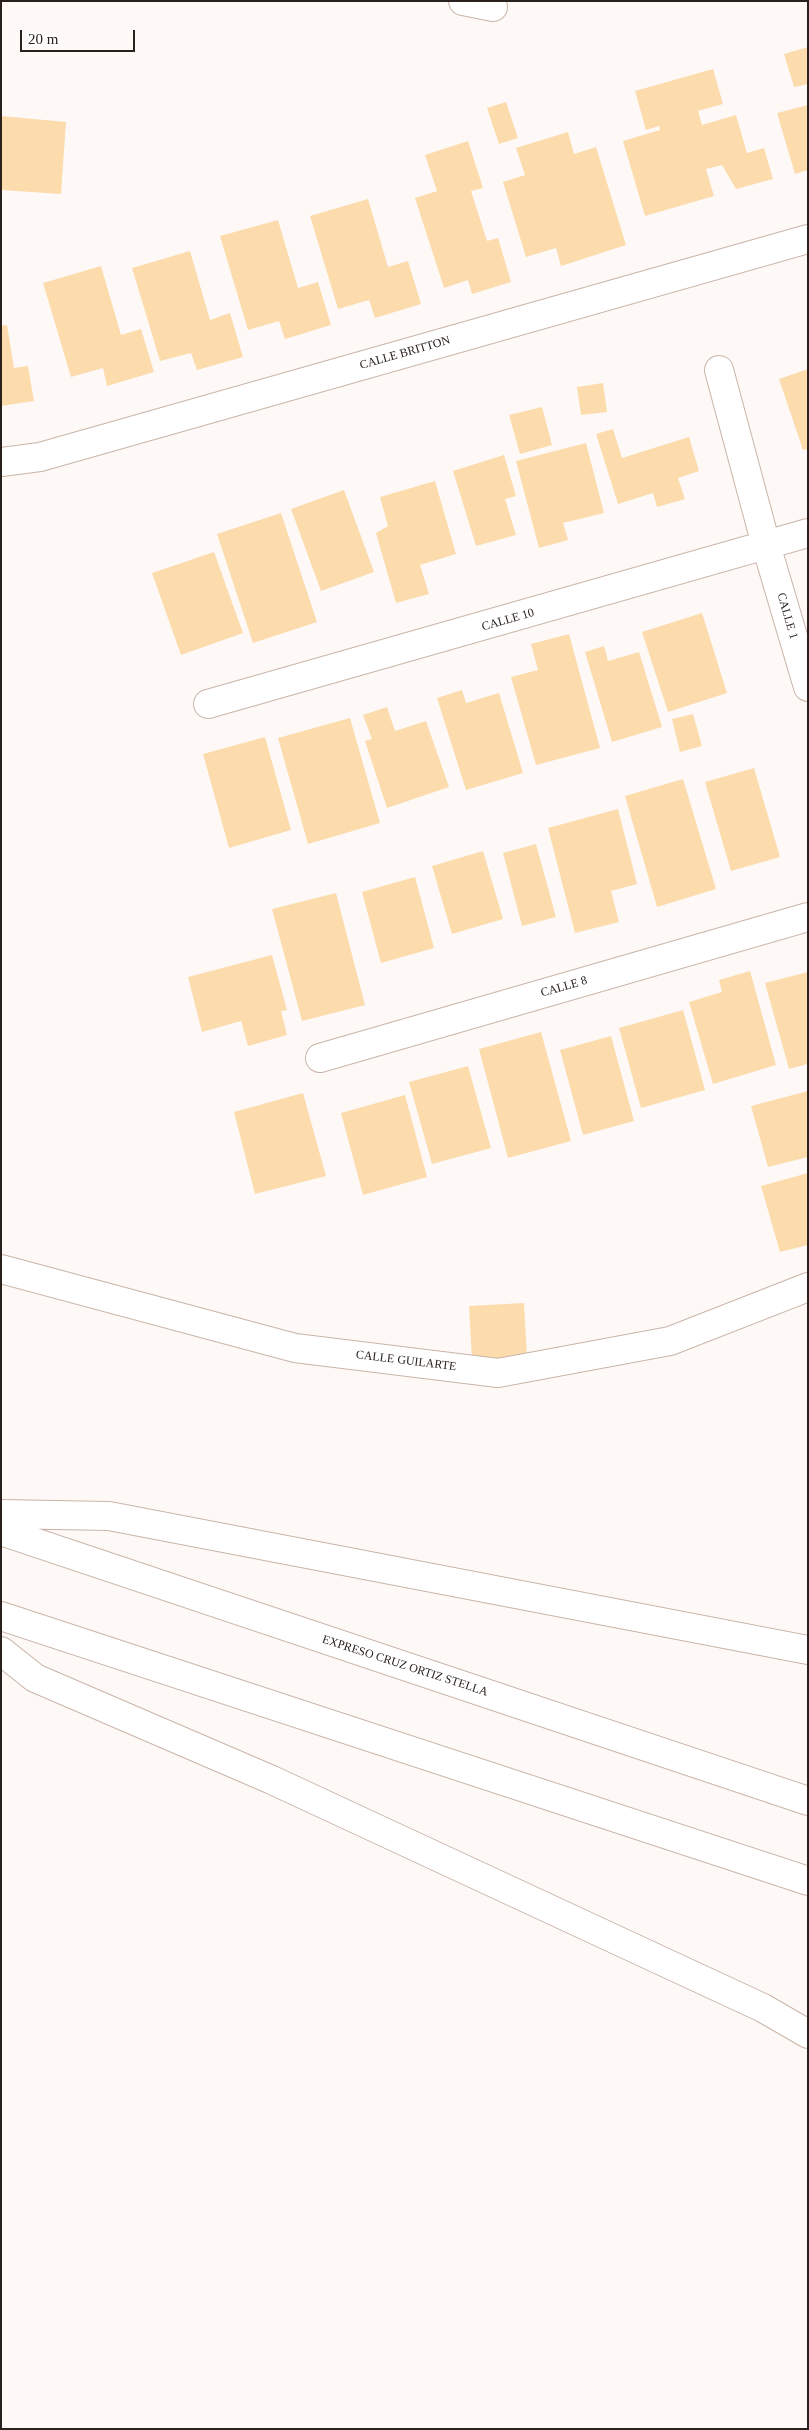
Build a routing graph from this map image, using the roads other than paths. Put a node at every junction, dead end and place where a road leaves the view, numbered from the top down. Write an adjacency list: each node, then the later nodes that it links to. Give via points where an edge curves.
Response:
1 (463, 1): 2 (main road)
2 (493, 7)
3 (808, 239): 5 (main road, CALLE BRITTON, via 40,457)
4 (719, 370): 7 (main road, CALLE 1)
5 (1, 462)
6 (808, 533): 7 (main road, CALLE 10)
7 (766, 546): 8 (main road, CALLE 1); 9 (main road, CALLE 10)
8 (808, 687)
9 (208, 704)
10 (808, 917): 11 (main road, CALLE 8)
11 (320, 1058)
12 (1, 1269): 13 (main road, CALLE GUILARTE, via 295,1348 498,1373 670,1341)
13 (808, 1287)
14 (1, 1514): 17 (main road, via 109,1516)
15 (1, 1531): 19 (main road, EXPRESO CRUZ ORTIZ STELLA)
16 (1, 1616): 20 (main road)
17 (808, 1650)
18 (1, 1651): 21 (main road, via 35,1678 272,1780)
19 (808, 1801)
20 (808, 1881)
21 (763, 2008): 22 (main road); 23 (main road)
22 (808, 2021)
23 (808, 2034)

